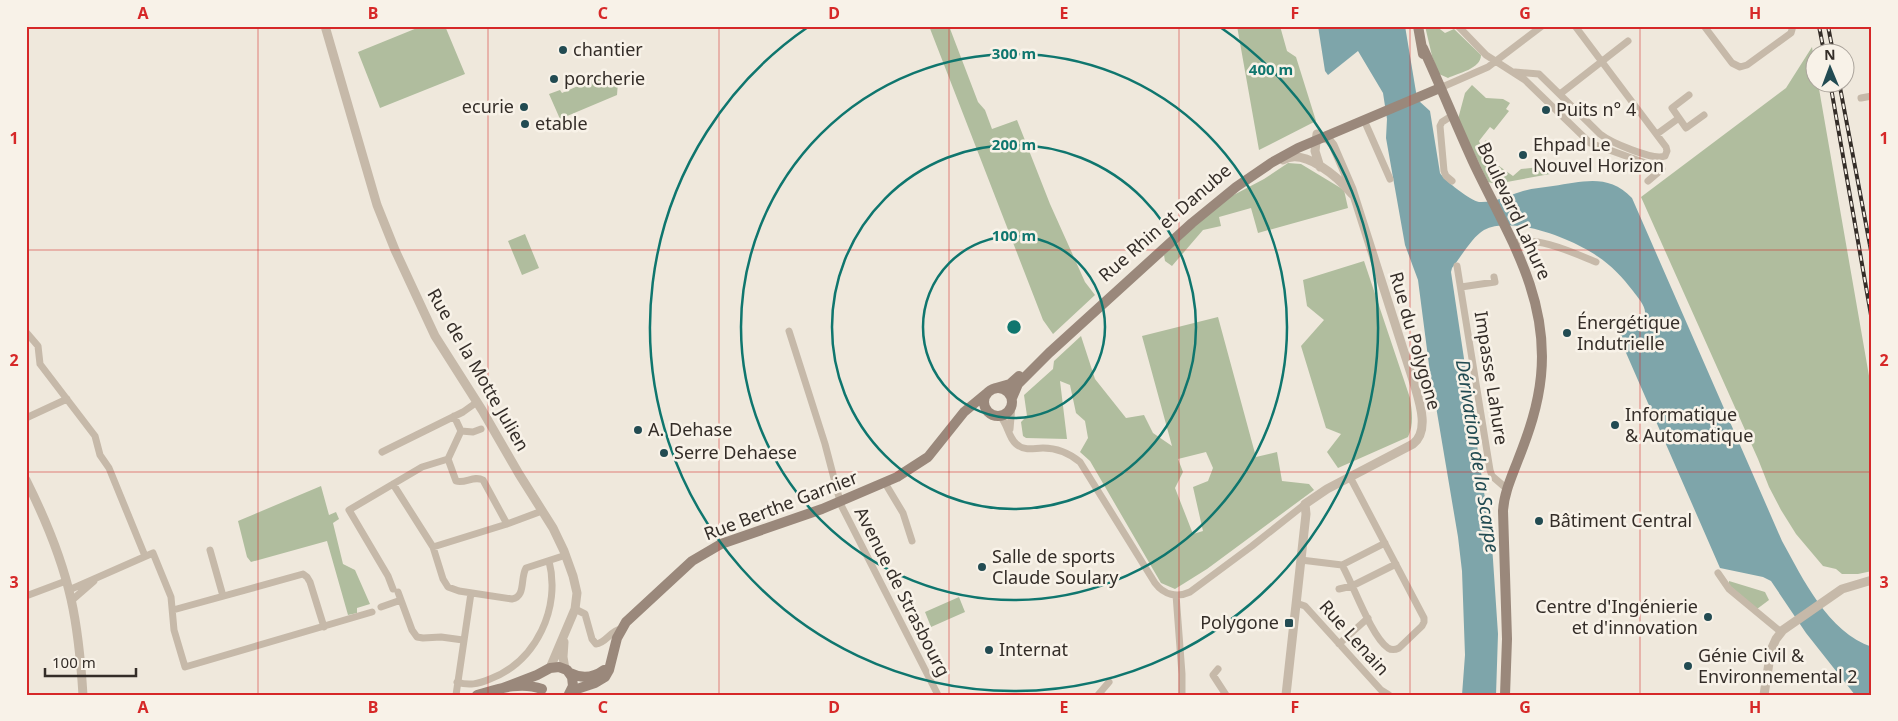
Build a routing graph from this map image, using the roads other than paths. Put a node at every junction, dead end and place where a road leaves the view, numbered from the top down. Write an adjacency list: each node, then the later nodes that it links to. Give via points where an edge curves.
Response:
1 (325, 26): 41 (street, Rue de la Motte Julien, via 385,227 435,336)
2 (1418, 26): 12 (main road, Boulevard Lahure, via 1425,62)
3 (1458, 26): 10 (street)
4 (1542, 26): 10 (street)
5 (1575, 26): 9 (street)
6 (1704, 26): 7 (street, via 1735,66 1744,66 1768,50 1791,33)
7 (1792, 26)
8 (1628, 41): 9 (street)
9 (1602, 61): 13 (street); 23 (street)
10 (1495, 62): 11 (street); 12 (street)
11 (1515, 72): 13 (street, via 1540,74); 30 (street, via 1592,145 1662,169)
12 (1438, 89): 17 (main road); 20 (main road, Boulevard Lahure)
13 (1560, 94): 23 (street, via 1605,138 1656,158 1663,157 1667,149)
14 (1689, 95): 19 (street, via 1672,108)
15 (1872, 96): 16 (street)
16 (1861, 98)
17 (1379, 112): 21 (main road, Rue Rhin et Danube); 24 (main road, Rue Rhin et Danube)
18 (1704, 115): 19 (street, via 1686,128)
19 (1679, 118): 23 (street)
20 (1453, 119): 29 (street, via 1442,122 1440,128 1444,171); 32 (main road, Boulevard Lahure)
21 (1364, 120): 22 (main road, Rue Rhin et Danube); 28 (street)
22 (1343, 128): 24 (main road, Rue Rhin et Danube); 25 (street)
23 (1657, 134)
24 (1318, 137): 25 (street, Rue du Polygone, via 1332,144); 26 (street, via 1315,154); 27 (main road, Rue Rhin et Danube); 39 (main road, Rue Rhin et Danube, via 1296,143 1258,165 1210,201 1014,381)
25 (1337, 152): 31 (street, Rue du Polygone)
26 (1320, 167): 27 (street, Rue du Polygone, via 1307,159 1292,156); 31 (street, Rue du Polygone, via 1342,183)
27 (1258, 172): 42 (main road, Rue Rhin et Danube, via 1206,211 1049,354 1018,384)
28 (1390, 179)
29 (1452, 181)
30 (1648, 181)
31 (1355, 200): 53 (street, Rue du Polygone, via 1414,380 1422,424 1416,442)
32 (1514, 244): 33 (street, via 1520,241 1558,248); 57 (main road, Boulevard Lahure, via 1535,298 1542,355 1535,411)
33 (1596, 262)
34 (1457, 266): 36 (street, Impasse Lahure)
35 (1494, 277): 36 (street, via 1495,282)
36 (1461, 287): 57 (street, Impasse Lahure, via 1490,470 1492,476)
37 (789, 331): 58 (street, Avenue de Strasbourg)
38 (26, 332): 40 (street, via 38,346 39,362)
39 (992, 391): 42 (main road, via 1006,390); 43 (main road, via 984,401); 47 (main road, Rue Berthe Garnier)
40 (67, 399): 46 (street); 67 (street, via 95,436 100,455 108,465)
41 (477, 402): 44 (street); 60 (street, Rue de la Motte Julien)
42 (1012, 402): 45 (main road, via 1008,413); 50 (street)
43 (986, 410): 45 (main road); 47 (main road, Rue Berthe Garnier, via 974,408)
44 (454, 416): 49 (street); 51 (street)
45 (1000, 416): 50 (street)
46 (26, 418)
47 (959, 418): 55 (main road, Rue Berthe Garnier, via 928,457)
48 (481, 429): 49 (street)
49 (461, 431): 52 (street)
50 (1010, 432): 79 (street, via 1021,448 1057,450 1080,462 1155,583 1164,592)
51 (382, 452)
52 (448, 459): 56 (street, via 422,467); 61 (street, via 456,481 483,480)
53 (1350, 477): 59 (street, Rue du Polygone); 63 (street)
54 (26, 480): 75 (street)
55 (885, 483): 58 (main road, Rue Berthe Garnier); 62 (street, via 903,513)
56 (393, 484): 64 (street); 82 (street, via 349,510)
57 (1507, 489): 114 (main road, Boulevard Lahure, via 1502,520 1507,639)
58 (840, 502): 91 (main road, Rue Berthe Garnier, via 712,549 678,573); 108 (street, Avenue de Strasbourg)
59 (1305, 504): 68 (street); 79 (street, via 1193,590)
60 (542, 511): 61 (street); 66 (street, Rue de la Motte Julien)
61 (508, 524): 64 (street)
62 (912, 541)
63 (1384, 543): 70 (street); 71 (street)
64 (433, 547): 78 (street, via 446,584 454,590)
65 (210, 550): 81 (street)
66 (566, 555): 69 (street); 86 (street, Rue de la Motte Julien, via 576,583)
67 (145, 556): 73 (street); 87 (street, via 153,553)
68 (1301, 560): 71 (street); 84 (street)
69 (549, 561): 78 (street, via 525,570 517,598 512,600); 100 (street, via 552,583 550,609 531,648 494,678 471,685)
70 (1396, 564): 76 (street); 89 (street, via 1424,618 1424,624 1394,650 1381,640)
71 (1342, 565): 76 (street)
72 (1718, 573): 93 (street, via 1729,589)
73 (100, 576): 75 (street); 83 (street)
74 (1872, 580): 93 (street, via 1842,589)
75 (67, 585): 80 (street); 83 (street)
76 (1352, 586): 77 (street); 89 (street)
77 (1339, 589)
78 (471, 593): 94 (street)
79 (1176, 595): 110 (street)
80 (26, 596)
81 (223, 596): 87 (street); 90 (street, via 303,574 310,582)
82 (401, 600): 85 (street); 94 (street, via 417,637)
83 (71, 601): 105 (street)
84 (1296, 603): 95 (street, Rue Lenain, via 1305,606); 112 (street)
85 (381, 607)
86 (575, 609): 91 (street, via 585,614 596,644); 92 (street, Rue de la Motte Julien)
87 (173, 610): 90 (street, via 174,630 185,667)
88 (372, 612): 90 (street)
89 (1368, 618): 95 (street)
90 (324, 626)
91 (622, 629): 96 (main road, Rue Berthe Garnier)
92 (566, 632): 98 (street, Rue de la Motte Julien); 99 (street, Rue de la Motte Julien, via 563,652)
93 (1781, 632): 115 (street, via 1771,650)
94 (463, 640): 100 (street)
95 (1339, 644): 113 (street, Rue Lenain, via 1380,690)
96 (611, 661): 99 (main road, via 594,676 582,677); 104 (main road, Rue Berthe Garnier, via 602,679)
97 (1218, 669): 111 (street, via 1213,675)
98 (548, 670): 99 (main road, via 559,667); 102 (main road); 103 (main road, via 541,679)
99 (567, 671): 104 (main road, via 573,682)
100 (457, 682): 106 (street)
101 (1109, 682): 109 (street)
102 (502, 688): 103 (main road, via 522,685); 107 (main road)
103 (543, 692)
104 (570, 693)
105 (82, 695)
106 (456, 695)
107 (478, 695)
108 (938, 695)
109 (1098, 695)
110 (1182, 695)
111 (1226, 695)
112 (1286, 695)
113 (1389, 695)
114 (1505, 695)
115 (1764, 695)

